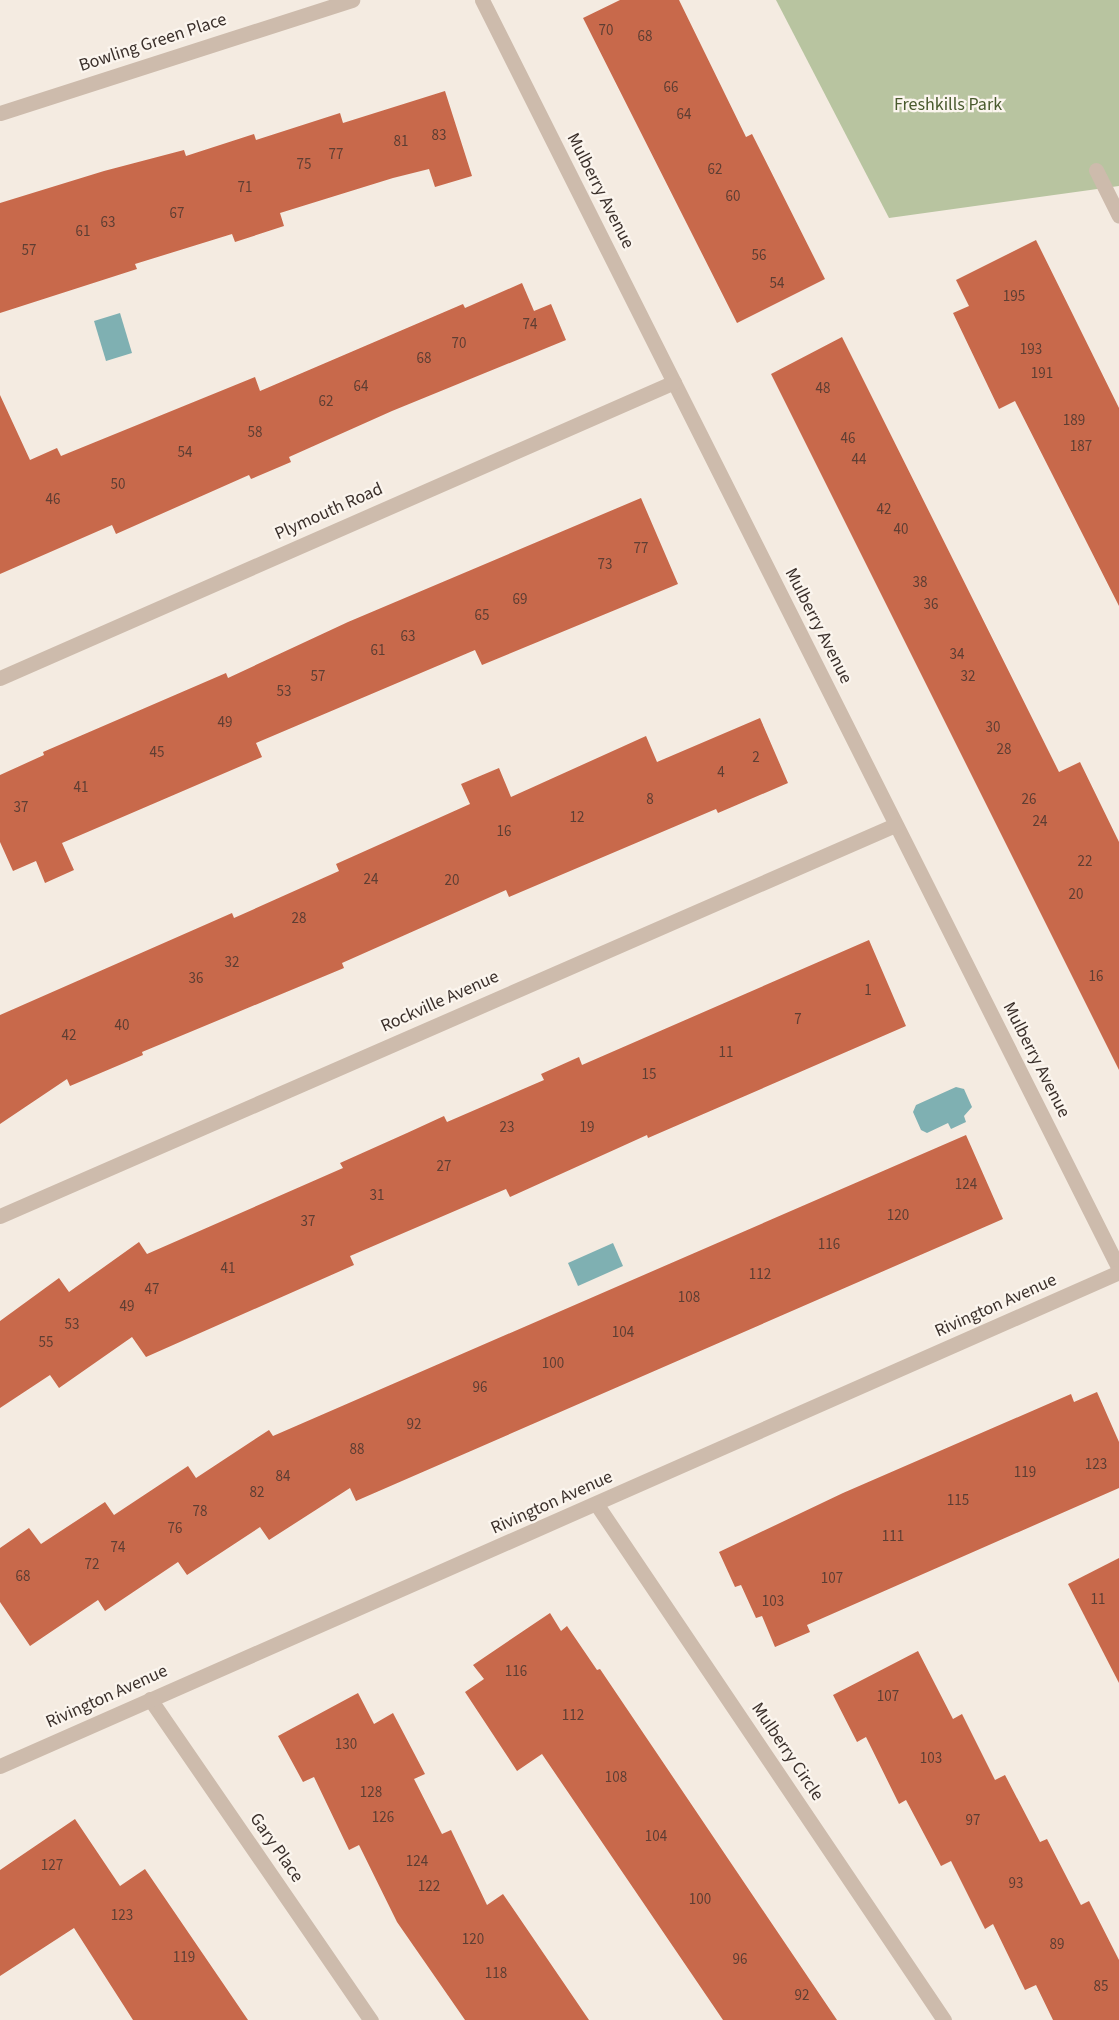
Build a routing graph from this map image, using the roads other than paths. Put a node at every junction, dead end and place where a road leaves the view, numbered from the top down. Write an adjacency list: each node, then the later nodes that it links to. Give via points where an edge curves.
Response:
1 (352, 0): 3 (street, Bowling Green Place)
2 (482, 0): 6 (street, Mulberry Avenue)
3 (0, 113)
4 (1096, 170): 5 (street)
5 (1119, 216)
6 (674, 382): 7 (street, Plymouth Road); 8 (street, Mulberry Avenue)
7 (0, 678)
8 (896, 825): 9 (street, Rockville Avenue); 10 (street, Mulberry Avenue)
9 (0, 1215)
10 (1119, 1270): 11 (street, Rivington Avenue)
11 (597, 1505): 12 (street, Rivington Avenue); 15 (street, Mulberry Circle)
12 (150, 1699): 13 (street, Rivington Avenue); 14 (street, Gary Place)
13 (0, 1766)
14 (371, 2020)
15 (944, 2020)

